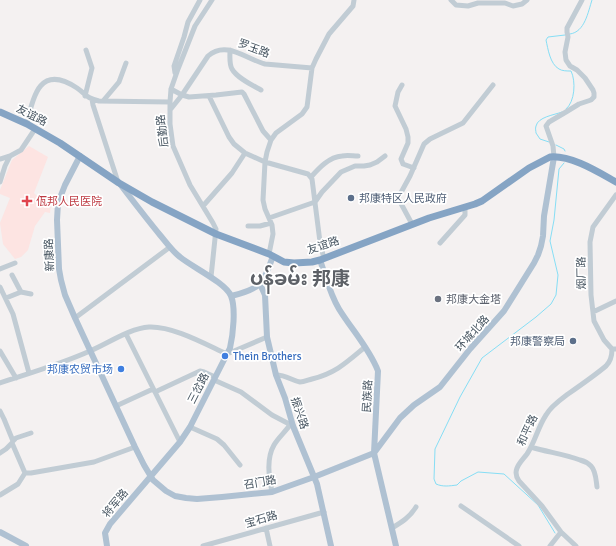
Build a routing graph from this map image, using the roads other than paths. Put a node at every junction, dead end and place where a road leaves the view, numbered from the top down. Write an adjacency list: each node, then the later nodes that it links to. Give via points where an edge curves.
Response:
1 (200, 0): 11 (street, via 188,22 174,66)
2 (212, 0): 11 (street, via 195,26)
3 (354, 0): 10 (street, via 353,6 329,34)
4 (451, 0): 5 (street, via 456,5 468,6 478,3 505,3 513,6)
5 (527, 0)
6 (582, 0): 32 (street, via 567,28 565,52 566,60 585,78 593,90 594,97 548,122 546,126)
7 (86, 50): 16 (street, via 92,68)
8 (230, 50): 10 (street, 罗玉路, via 265,64); 15 (street, via 231,65 236,75); 17 (street, 罗玉路, via 217,51 208,56)
9 (126, 63): 20 (street, via 119,82)
10 (312, 68): 26 (street, via 307,107)
11 (176, 76): 14 (street)
12 (493, 84): 35 (street, via 463,123 424,144)
13 (402, 85): 35 (street, via 395,106 406,129 408,143 401,161)
14 (172, 89): 17 (street); 21 (street)
15 (260, 90)
16 (85, 96): 19 (street, 后勤路); 24 (street, 后勤路, via 78,88 59,79 43,82 34,98)
17 (182, 96): 18 (street); 22 (street, 罗玉路)
18 (209, 96): 26 (street, via 242,92 263,131); 27 (street, via 229,137)
19 (92, 99): 20 (street, 后勤路); 39 (street)
20 (103, 101): 21 (street, 后勤路)
21 (170, 102): 22 (street, 后勤路)
22 (170, 110): 42 (street, 后勤路, via 173,146)
23 (0, 112): 24 (highway, 友谊路)
24 (27, 124): 25 (highway, 友谊路)
25 (35, 129): 28 (street, via 21,150); 29 (highway, 友谊路)
26 (271, 140): 34 (street)
27 (245, 153): 34 (street); 42 (street, via 232,173)
28 (10, 156): 33 (street); 37 (street)
29 (80, 156): 39 (highway, 友谊路); 65 (main road, 新康路, via 58,203 57,220 59,269 65,295)
30 (358, 156): 36 (street, via 341,156 329,160)
31 (385, 156): 41 (street, via 370,165 355,166 341,172)
32 (554, 157): 38 (highway, via 564,158 595,170); 43 (highway, 友谊路, via 530,168 482,201); 89 (main road, 环城北路, via 543,236 534,263 504,312 470,348 440,387 400,418)
33 (0, 159)
34 (265, 162): 36 (street); 44 (street, via 263,200)
35 (414, 168): 45 (street, via 398,198)
36 (311, 177): 41 (street)
37 (0, 182)
38 (616, 182)
39 (119, 183): 47 (highway, 友谊路); 49 (main road)
40 (616, 195): 64 (street, 烟厂路, via 595,223 590,242)
41 (315, 202): 44 (street); 51 (street)
42 (203, 206): 47 (street, 后勤路, via 215,226)
43 (465, 208): 45 (highway, 友谊路); 48 (street, via 465,215)
44 (270, 221): 46 (street, via 260,226); 50 (street, via 273,234)
45 (412, 224): 51 (highway, 友谊路)
46 (248, 226)
47 (216, 234): 50 (highway, 友谊路); 55 (street, 后勤路)
48 (440, 243)
49 (170, 247): 55 (main road, via 180,257); 65 (street)
50 (271, 255): 51 (highway, 友谊路, via 284,262 294,263); 56 (main road, via 266,274)
51 (322, 260): 68 (main road, 民族路, via 332,296)
52 (15, 263): 53 (street)
53 (0, 269)
54 (12, 275): 58 (street)
55 (211, 277): 61 (main road)
56 (260, 284): 61 (main road, via 246,292); 67 (main road, 振兴路, via 265,295)
57 (0, 287): 59 (street)
58 (21, 292): 60 (street); 62 (street)
59 (1, 293): 62 (street)
60 (31, 294)
61 (231, 296): 72 (main road, 三岔路, via 232,340)
62 (6, 298): 73 (street, via 16,322)
63 (616, 301): 64 (street)
64 (593, 312): 69 (street, 烟厂路, via 604,340)
65 (75, 318): 71 (main road, 新康路)
66 (126, 334): 71 (street); 72 (street, via 148,327 170,330); 78 (street)
67 (267, 337): 72 (street); 74 (main road, 振兴路)
68 (365, 347): 74 (street, via 345,364 316,378 301,382); 89 (main road, 民族路, via 378,371)
69 (614, 349): 87 (street, 和平路, via 606,366 554,404 546,414)
70 (0, 351): 75 (street)
71 (91, 351): 73 (street); 79 (main road, 新康路)
72 (227, 354): 76 (main road, 三岔路)
73 (29, 373): 75 (street)
74 (276, 375): 82 (main road, 振兴路, via 285,398)
75 (16, 378): 77 (street)
76 (215, 379): 78 (street, via 200,371); 81 (main road, 三岔路); 82 (street, via 242,392)
77 (0, 382)
78 (154, 390): 79 (street); 85 (street)
79 (116, 406): 86 (main road, 新康路)
80 (0, 411): 84 (street)
81 (190, 426): 85 (main road, 三岔路); 90 (street, via 217,439)
82 (291, 426): 93 (main road, 振兴路); 95 (street, via 273,447 270,457 269,476)
83 (31, 433): 84 (street)
84 (12, 442): 88 (street); 91 (street)
85 (180, 442): 92 (main road, 三岔路)
86 (135, 447): 91 (street, via 94,462); 92 (main road, 新康路)
87 (531, 447): 94 (street, via 587,463 593,468); 103 (street, 和平路, via 518,466 516,477)
88 (0, 453)
89 (374, 453): 93 (main road, 召门路); 101 (main road, 民族路)
90 (240, 465)
91 (25, 473): 96 (street, via 18,484)
92 (150, 477): 95 (main road, 召门路, via 166,491 186,498); 105 (main road, 将军路, via 110,524 105,533)
93 (314, 477): 95 (main road, 召门路); 99 (main road, 振兴路)
94 (597, 486)
95 (272, 492)
96 (0, 495)
97 (461, 506): 110 (street)
98 (416, 508): 101 (street, via 407,519)
99 (324, 512): 100 (street, 宝石路); 108 (main road, 振兴路)
100 (266, 528): 106 (street, 宝石路); 107 (street)
101 (392, 528): 109 (main road, 民族路)
102 (0, 532): 104 (main road)
103 (561, 532): 111 (street); 112 (street, 和平路)
104 (26, 546)
105 (107, 546)
106 (203, 546)
107 (270, 546)
108 (331, 546)
109 (396, 546)
110 (519, 546)
111 (550, 546)
112 (576, 546)

